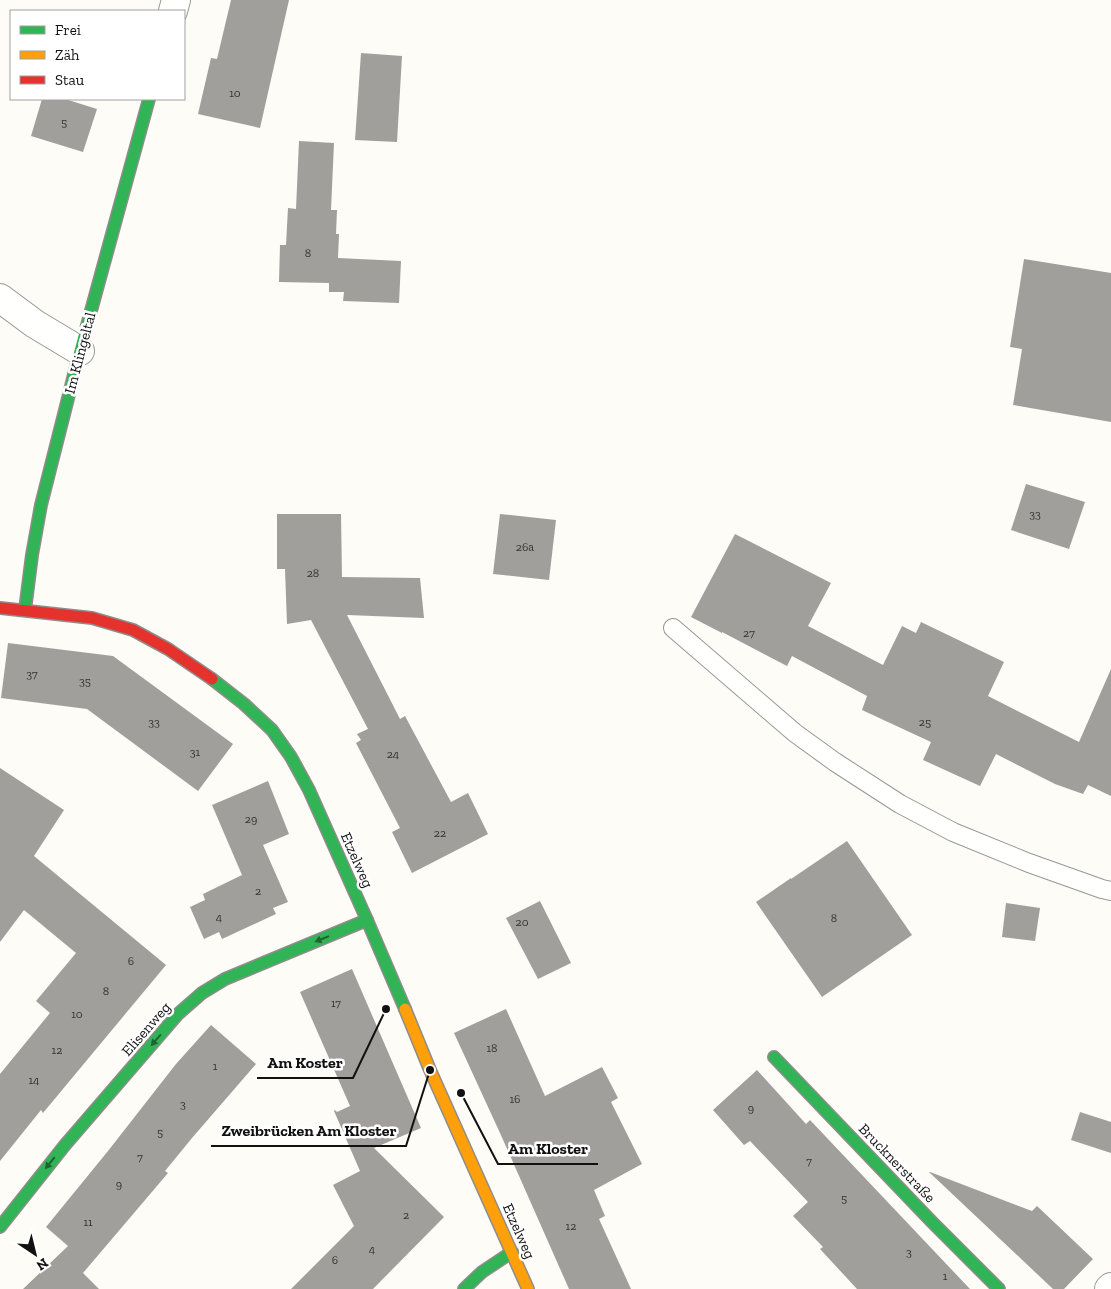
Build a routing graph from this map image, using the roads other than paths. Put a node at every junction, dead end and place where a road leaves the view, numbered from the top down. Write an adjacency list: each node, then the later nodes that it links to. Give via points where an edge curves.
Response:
1 (149, 100): 3 (street, Im Klingeltal)
2 (0, 298): 3 (street)
3 (80, 351): 5 (street, Im Klingeltal, via 41,505)
4 (0, 608): 5 (street, Etzelweg)
5 (25, 610): 8 (street, Etzelweg, via 92,618 133,630 210,677 244,704 272,730 291,757)
6 (672, 628): 7 (lane, via 795,733 900,804 953,832)
7 (1111, 891)
8 (367, 920): 10 (street, Elisenweg, one-way to 10, via 225,979 202,993 178,1014 65,1145); 11 (street, Etzelweg)
9 (774, 1057): 14 (street, Brucknerstraße)
10 (0, 1227)
11 (512, 1252): 12 (street); 13 (street, Etzelweg)
12 (464, 1289)
13 (528, 1289)
14 (999, 1289)

